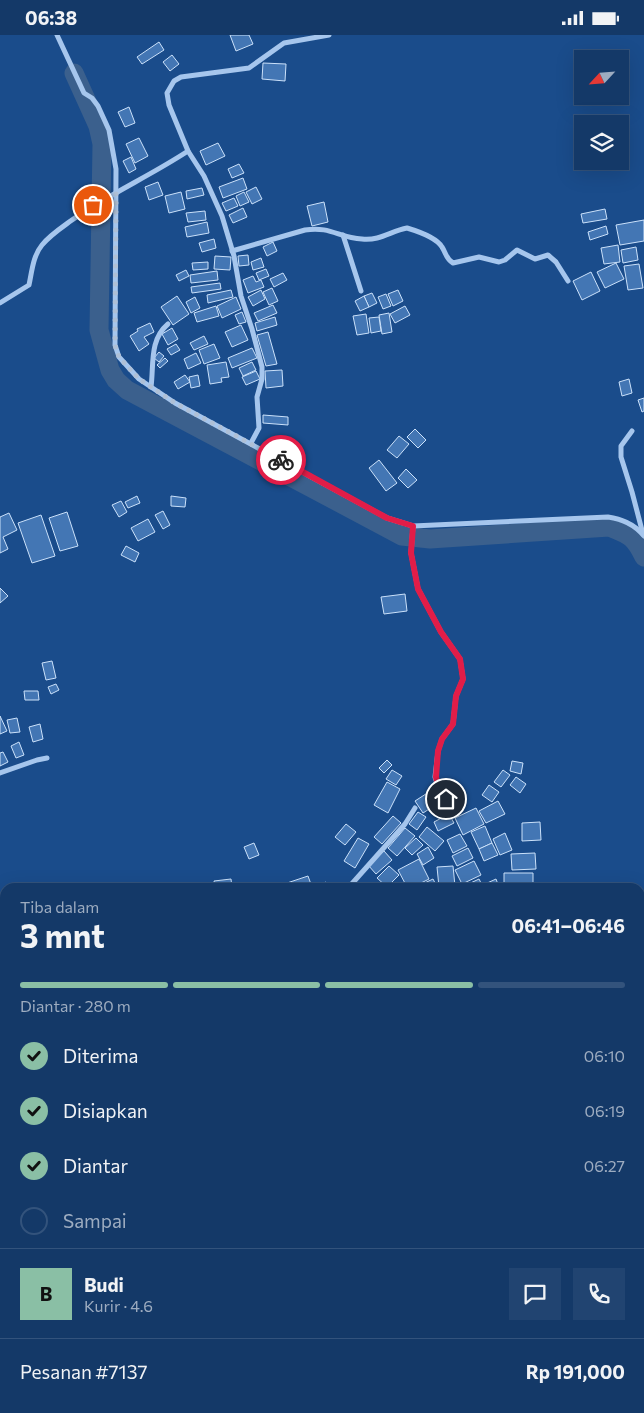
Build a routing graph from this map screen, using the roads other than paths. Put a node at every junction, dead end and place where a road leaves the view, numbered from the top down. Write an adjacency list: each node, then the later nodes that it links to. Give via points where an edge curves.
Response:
1 (57, 35): 4 (street, via 84,93 98,105 109,130 116,169)
2 (328, 35): 3 (street, via 284,43 249,68 181,77 174,81 166,93)
3 (188, 151): 4 (street); 6 (street, via 204,176 222,216)
4 (116, 193): 9 (street, via 93,205 46,240 34,260 29,285); 11 (street, via 115,345 127,367)
5 (343, 235): 6 (street, via 324,228 310,229); 7 (street, via 371,239 411,229 440,244 453,263 479,257 499,262 517,250 535,259 548,255); 8 (street)
6 (232, 251): 13 (street, via 241,296 262,367 257,397 259,428)
7 (568, 281)
8 (362, 291)
9 (0, 303)
10 (168, 324): 11 (street, via 156,337)
11 (151, 387): 13 (street)
12 (632, 431): 15 (street, via 621,446 621,457)
13 (251, 443): 14 (street)
14 (413, 529): 15 (street, via 608,517 629,523); 19 (street, via 411,553 418,589 460,659 463,679 456,696 453,724 438,751 436,777 439,790)
15 (644, 535)
16 (47, 758): 17 (street)
17 (0, 773)
18 (415, 808): 20 (street, via 405,824)
19 (456, 814)
20 (352, 883)

